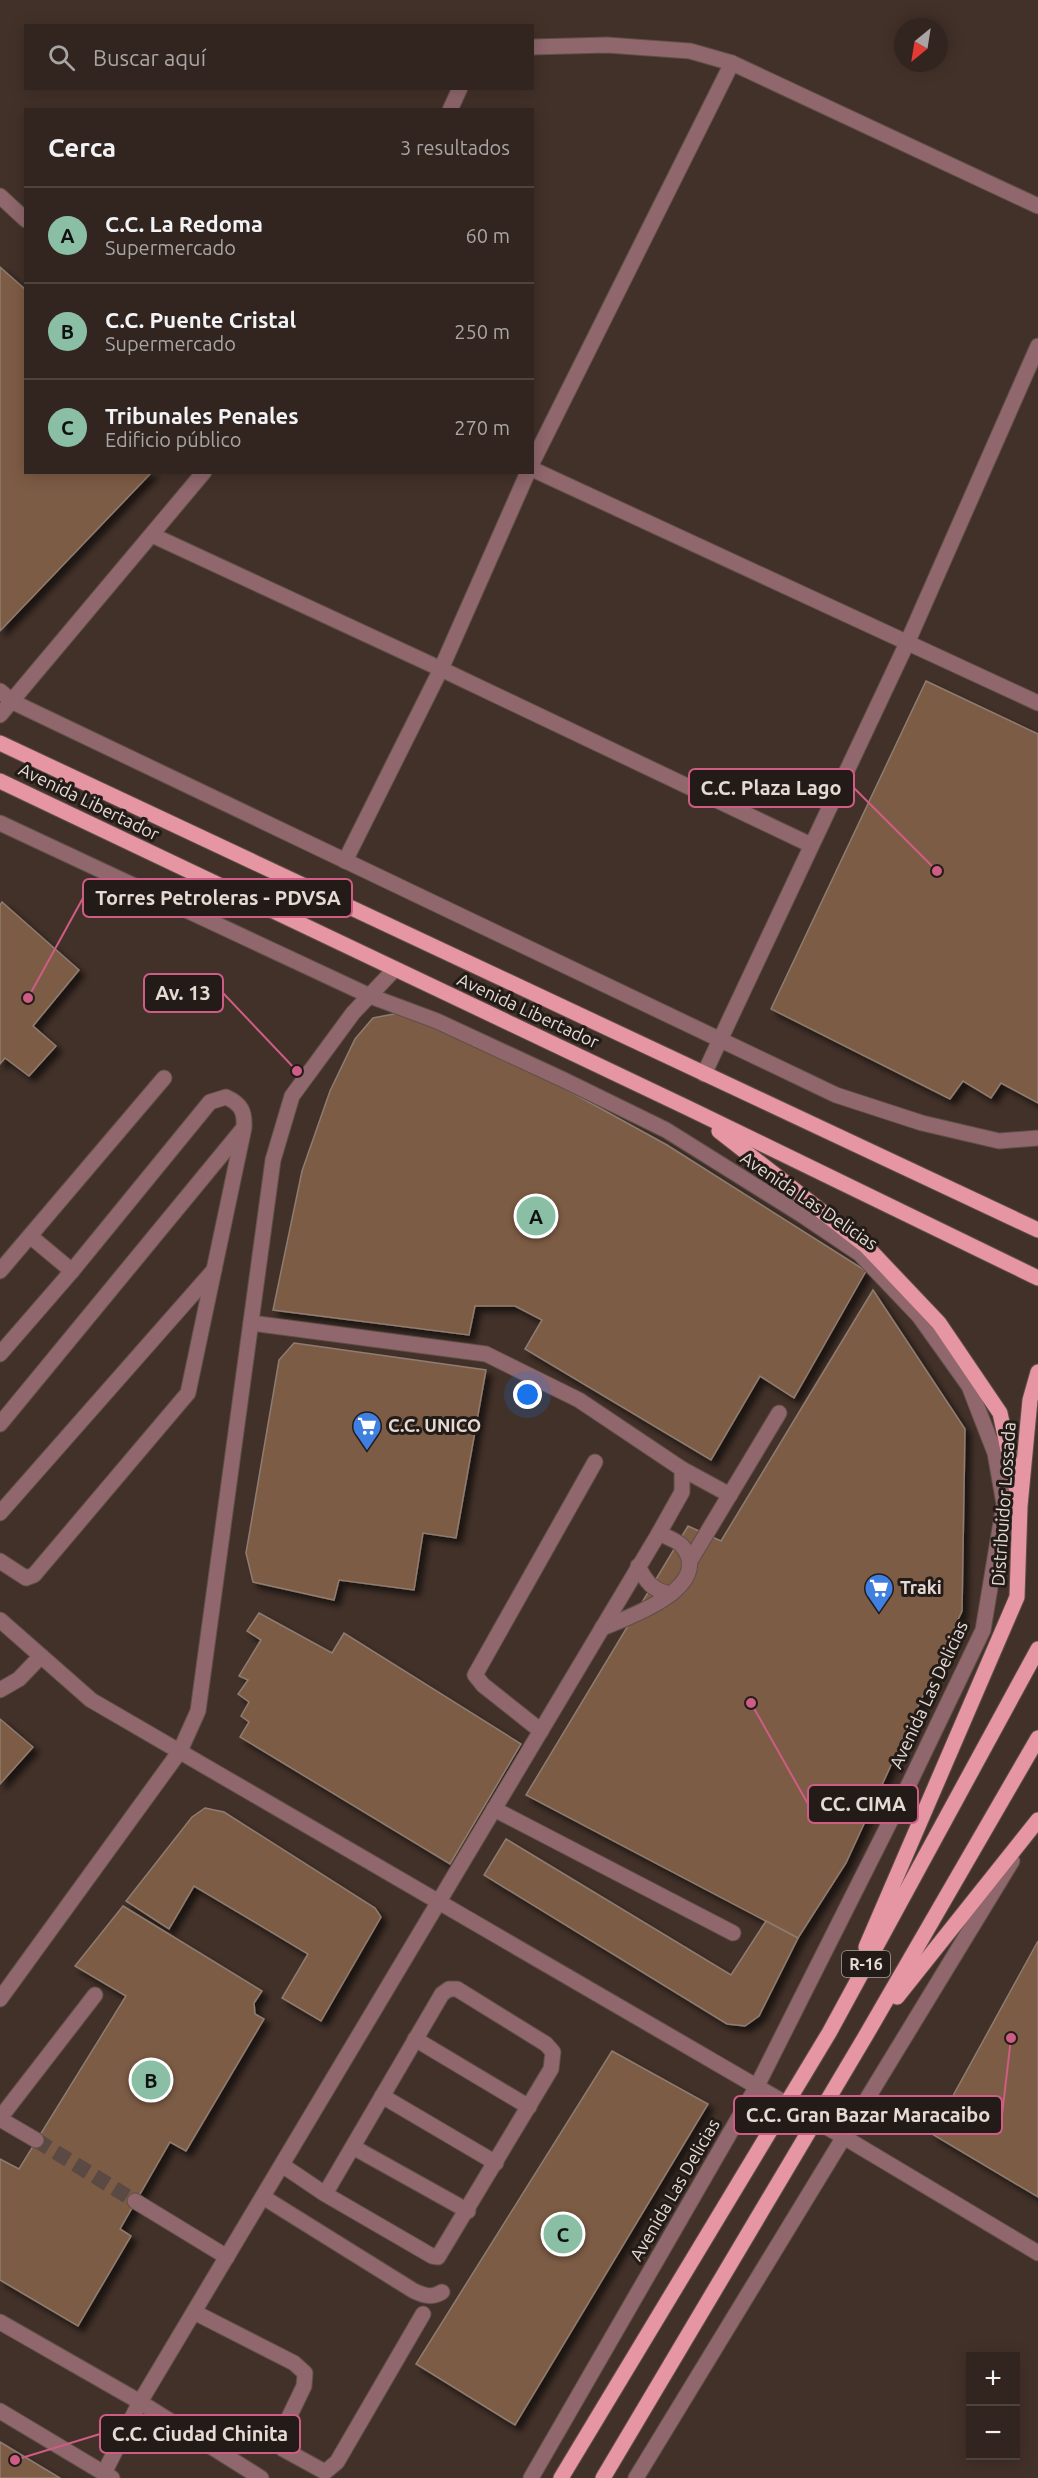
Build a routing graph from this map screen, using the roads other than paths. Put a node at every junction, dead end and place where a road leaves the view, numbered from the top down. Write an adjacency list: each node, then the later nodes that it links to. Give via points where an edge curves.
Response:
1 (534, 47): 2 (street, via 607,45 690,51)
2 (732, 63): 6 (street); 9 (street)
3 (459, 90): 4 (street)
4 (451, 108)
5 (0, 196): 7 (street)
6 (1038, 206)
7 (24, 218)
8 (1038, 346): 14 (street)
9 (534, 459)
10 (534, 469): 14 (street)
11 (202, 474): 13 (street)
12 (527, 474): 15 (street)
13 (152, 536): 15 (street); 17 (street)
14 (908, 641): 18 (street); 23 (street)
15 (441, 669): 23 (street); 24 (street)
16 (0, 691): 17 (street)
17 (13, 702): 19 (street); 24 (street)
18 (1038, 703)
19 (0, 715)
20 (0, 743): 28 (main road, Avenida Libertador)
21 (0, 781): 25 (main road, Avenida Libertador)
22 (0, 823): 26 (street, Avenida Las Delicias)
23 (811, 845): 27 (street)
24 (345, 861): 27 (street)
25 (394, 970): 26 (street); 30 (main road, Avenida Libertador)
26 (370, 996): 39 (street, via 292,1096 273,1160); 71 (street, Avenida Las Delicias / R-16, via 437,1021 666,1131 860,1254 919,1316 969,1386 995,1453 1004,1504 983,1630)
27 (718, 1040): 28 (street); 32 (street, via 836,1095 922,1123 999,1141)
28 (704, 1074): 33 (main road, Avenida Libertador)
29 (164, 1078): 34 (street)
30 (688, 1107): 38 (main road, Avenida Libertador); 47 (main road, via 866,1246 939,1323 1000,1413)
31 (244, 1128): 35 (street); 36 (street, via 245,1115 239,1103 226,1097 210,1102); 43 (street)
32 (1038, 1138)
33 (1038, 1230)
34 (30, 1236): 36 (street); 37 (street)
35 (215, 1269): 48 (street); 50 (street, via 192,1380 181,1404 34,1575 18,1576)
36 (72, 1271): 40 (street)
37 (0, 1272)
38 (1038, 1278)
39 (251, 1323): 45 (street, via 486,1354 579,1400); 61 (street, via 198,1711)
40 (0, 1354)
41 (1038, 1372): 47 (main road, Distribuidor Lossada, via 1030,1400)
42 (779, 1413): 46 (street)
43 (0, 1424)
44 (596, 1462): 59 (street, via 475,1675)
45 (682, 1469): 46 (street); 49 (street, via 682,1491)
46 (730, 1495): 51 (street)
47 (1020, 1506): 68 (main road, Distribuidor Lossada, via 1017,1597)
48 (0, 1514)
49 (659, 1533): 51 (street, via 683,1546); 52 (street)
50 (0, 1561)
51 (690, 1561): 53 (street, via 685,1578)
52 (638, 1566): 53 (street, via 644,1579 657,1591); 55 (street)
53 (671, 1594): 55 (street, via 648,1610)
54 (0, 1620): 57 (street)
55 (602, 1628): 59 (street)
56 (1038, 1649): 68 (main road, R-16)
57 (41, 1656): 58 (street, via 19,1679); 61 (street, via 91,1700)
58 (0, 1690)
59 (541, 1731): 62 (street)
60 (1038, 1738): 69 (main road, R-16)
61 (180, 1751): 64 (street); 67 (street)
62 (494, 1809): 64 (street); 65 (street)
63 (1035, 1824): 69 (main road); 77 (street)
64 (439, 1902): 71 (street); 81 (street)
65 (733, 1933)
66 (95, 1995): 75 (street)
67 (0, 2000)
68 (829, 2033): 73 (main road, R-16)
69 (865, 2037): 76 (main road, R-16)
70 (416, 2039): 72 (street); 74 (street); 74 (street, via 442,1994 457,1989 553,2052 551,2069)
71 (757, 2086): 73 (street); 96 (street, Avenida Las Delicias / R-16)
72 (382, 2096): 79 (street); 80 (street)
73 (786, 2103): 76 (street); 97 (main road, R-16)
74 (529, 2107): 80 (street)
75 (0, 2118): 78 (street)
76 (816, 2120): 77 (street); 98 (main road, R-16)
77 (842, 2136): 86 (street); 99 (street)
78 (36, 2140)
79 (353, 2146): 82 (street); 85 (street)
80 (496, 2163): 85 (street)
81 (282, 2165): 82 (street); 83 (street)
82 (325, 2194): 85 (street, via 438,2257)
83 (263, 2197): 87 (street); 88 (street, via 414,2291 424,2296)
84 (135, 2201): 87 (street)
85 (468, 2211)
86 (1038, 2253)
87 (227, 2257): 89 (street)
88 (442, 2292)
89 (194, 2312): 90 (street, via 294,2363 305,2373 304,2386 277,2442 325,2472 337,2462); 92 (street)
90 (423, 2314)
91 (0, 2322): 92 (street)
92 (140, 2402): 94 (street); 95 (street)
93 (0, 2410): 94 (street)
94 (108, 2475)
95 (261, 2478)
96 (531, 2478)
97 (561, 2478)
98 (603, 2478)
99 (636, 2478)

